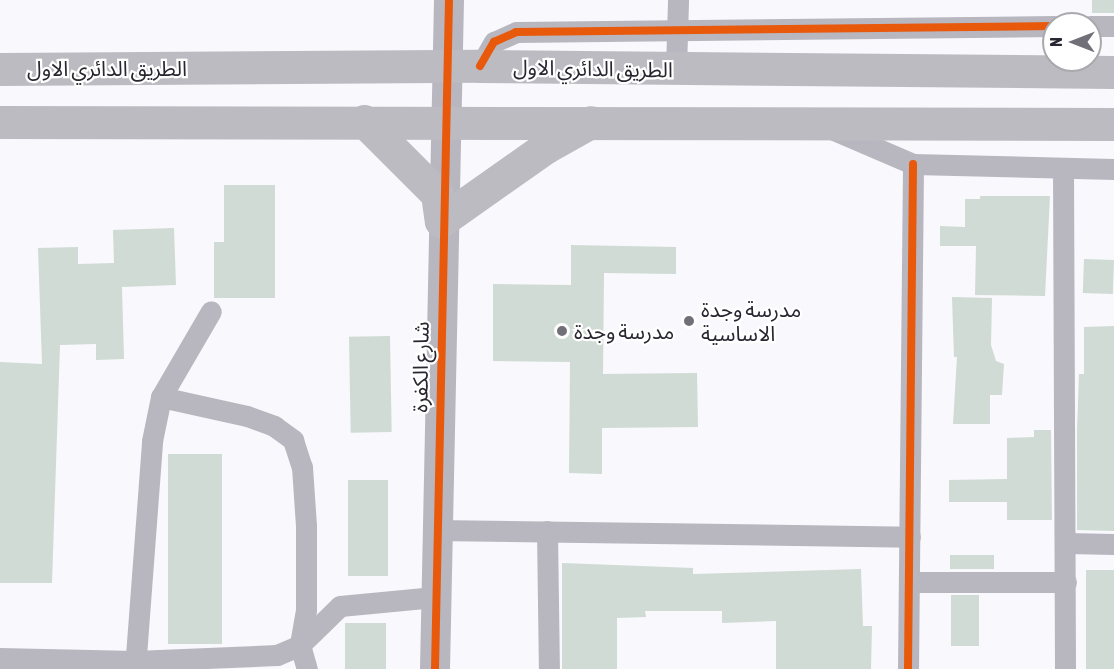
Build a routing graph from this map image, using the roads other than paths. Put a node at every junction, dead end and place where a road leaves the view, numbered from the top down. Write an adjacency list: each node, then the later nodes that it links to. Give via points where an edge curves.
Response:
1 (448, 0): 6 (street, شارع الكفرة)
2 (678, 0): 4 (street)
3 (1042, 26): 4 (street)
4 (677, 27): 5 (street, via 516,32 494,42); 8 (street)
5 (480, 66): 6 (main road, الطريق الدائري الاول); 8 (main road, الطريق الدائري الاول)
6 (445, 67): 7 (main road, الطريق الدائري الاول); 10 (street, شارع الكفرة)
7 (0, 69)
8 (676, 69): 9 (main road, الطريق الدائري الاول)
9 (1114, 72)
10 (445, 120): 11 (main road); 12 (main road); 19 (street, شارع الكفرة)
11 (595, 120): 13 (main road); 19 (main road, via 546,147 477,200)
12 (364, 121): 14 (main road); 19 (main road, via 437,194)
13 (816, 121): 15 (main road); 16 (street, via 884,155)
14 (0, 122)
15 (1114, 124)
16 (913, 164): 17 (street); 24 (street)
17 (1063, 168): 18 (street); 25 (street)
18 (1114, 169)
19 (441, 221): 22 (street, شارع الكفرة)
20 (211, 311): 21 (street)
21 (161, 397): 30 (street, via 247,417 274,426 293,440 302,467 306,526 306,610); 32 (street, via 152,441)
22 (434, 530): 23 (street); 29 (street, شارع الكفرة)
23 (547, 531): 24 (street); 35 (street)
24 (910, 537): 27 (street)
25 (1067, 543): 26 (street); 28 (street)
26 (1114, 544)
27 (910, 582): 28 (street); 36 (street)
28 (1066, 582): 37 (street)
29 (435, 597): 30 (street, via 340,606); 34 (street, شارع الكفرة)
30 (300, 645): 32 (street, via 277,654); 33 (street)
31 (0, 658): 32 (street)
32 (135, 665)
33 (307, 669)
34 (435, 669)
35 (549, 669)
36 (908, 669)
37 (1065, 669)

